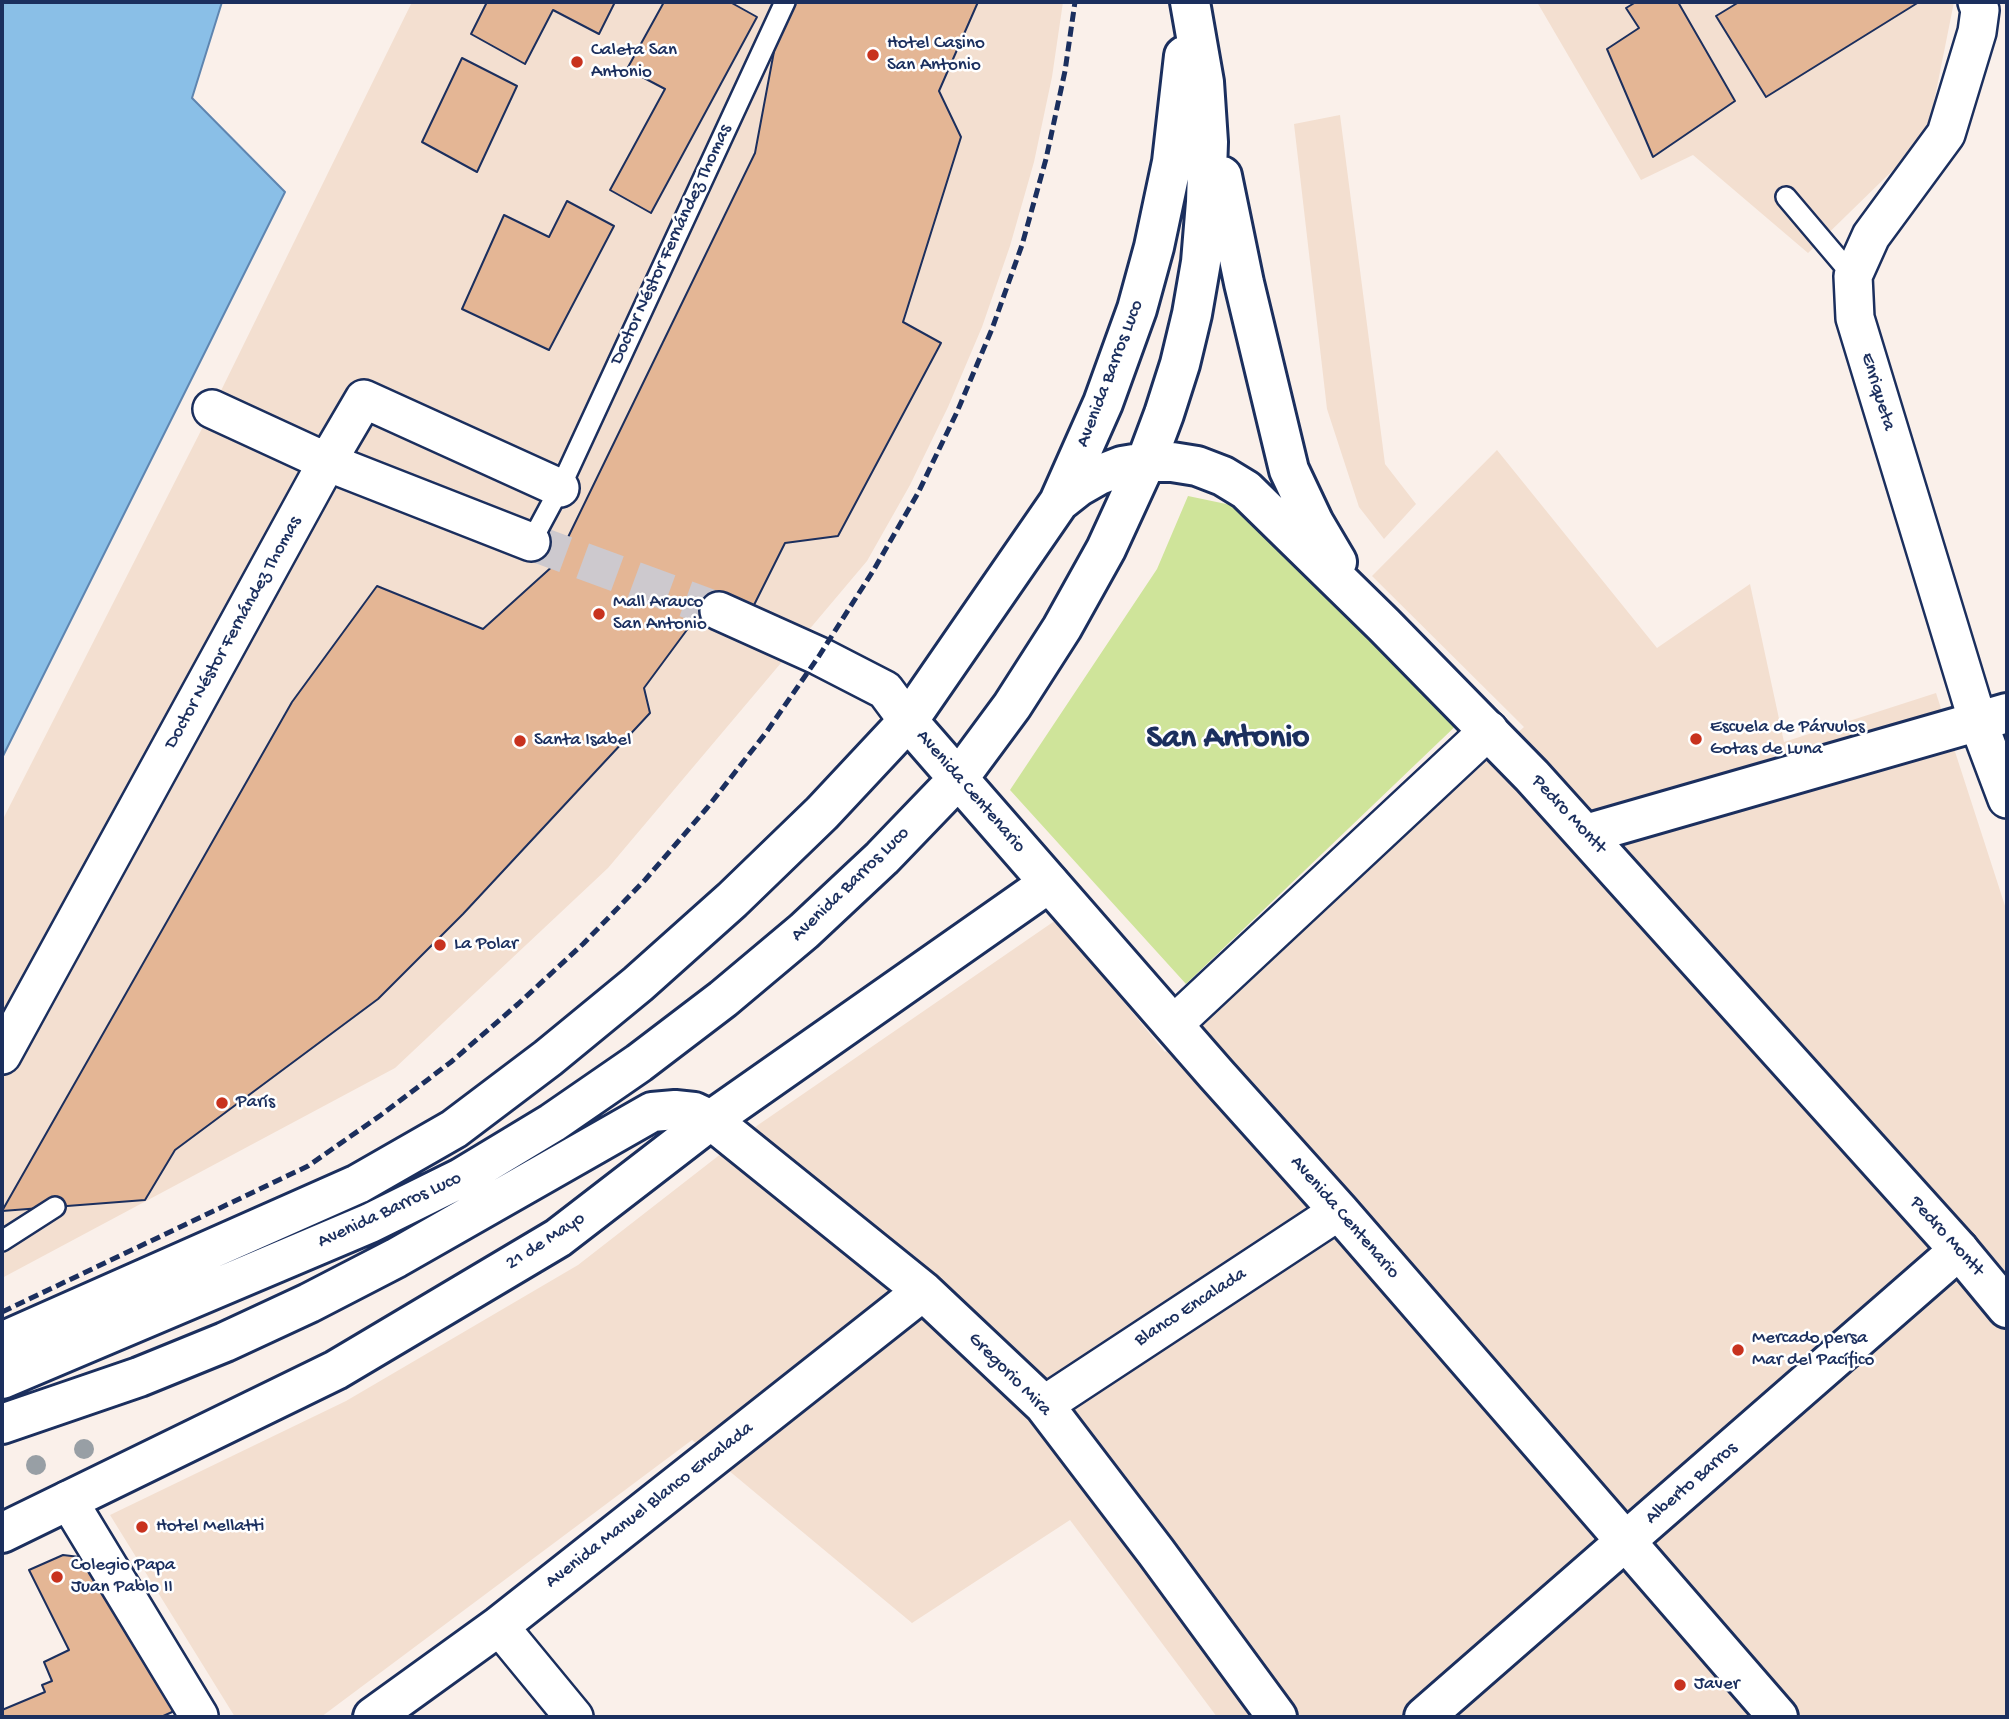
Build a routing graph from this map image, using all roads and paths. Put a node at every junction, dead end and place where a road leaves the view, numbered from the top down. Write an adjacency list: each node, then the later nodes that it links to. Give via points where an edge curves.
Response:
1 (785, 2): 10 (lane, Doctor Néstor Fernández Thomas)
2 (1189, 2): 4 (main road, Avenida Barros Luco); 11 (main road, Avenida Barros Luco, via 1172,162 1154,247 1116,371)
3 (1977, 2): 6 (street, Enriqueta, via 1977,32 1946,134 1871,236)
4 (1204, 82): 9 (main road, Avenida Barros Luco, via 1208,154 1200,262 1180,364); 14 (main road, via 1233,233 1289,470 1334,557)
5 (1786, 197): 6 (lane)
6 (1853, 276): 15 (street, Enriqueta, via 1854,318)
7 (212, 409): 8 (street)
8 (327, 462): 10 (street, Doctor Néstor Fernández Thomas, via 365,400); 12 (street); 23 (street, Doctor Néstor Fernández Thomas)
9 (1146, 462): 11 (main road, Pedro Montt, via 1099,475); 14 (main road, Pedro Montt, via 1197,466 1246,490); 18 (main road, Avenida Barros Luco, via 1106,549 1062,628)
10 (560, 488): 12 (lane, Doctor Néstor Fernández Thomas)
11 (1059, 502): 16 (main road, Avenida Barros Luco)
12 (531, 542)
13 (719, 611): 16 (street, via 886,690)
14 (1384, 625): 17 (main road, Pedro Montt)
15 (1993, 718): 19 (street, Enriqueta); 20 (main road)
16 (908, 721): 18 (main road, Avenida Centenario); 31 (main road, Avenida Barros Luco, via 732,900 638,984 454,1129 358,1184)
17 (1489, 730): 20 (main road, Pedro Montt); 22 (street)
18 (958, 779): 21 (main road, Avenida Centenario); 32 (main road, Avenida Barros Luco, via 804,931 639,1063 552,1123 461,1178 370,1223)
19 (2007, 799)
20 (1586, 834): 28 (main road, Pedro Montt)
21 (1049, 883): 22 (main road, Avenida Centenario); 24 (main road, 21 de Mayo)
22 (1173, 1026): 26 (main road, Avenida Centenario)
23 (2, 1055)
24 (711, 1120): 29 (main road, Gregorio Mira); 34 (main road, via 694,1112 652,1111 309,1303 139,1377); 35 (main road, 21 de Mayo, via 558,1238 336,1370)
25 (55, 1207): 27 (lane)
26 (1339, 1211): 33 (street, Blanco Encalada); 37 (main road, Avenida Centenario)
27 (2, 1241)
28 (1959, 1250): 30 (main road, Pedro Montt); 37 (main road, Alberto Barros)
29 (923, 1291): 33 (main road, Gregorio Mira); 38 (main road, Avenida Manuel Blanco Encalada)
30 (2007, 1308)
31 (2, 1342)
32 (2, 1379)
33 (1044, 1405): 42 (main road, Gregorio Mira)
34 (2, 1424)
35 (68, 1500): 36 (main road, 21 de Mayo); 39 (street)
36 (2, 1533)
37 (1625, 1542): 43 (main road, Alberto Barros); 44 (main road, Avenida Centenario)
38 (499, 1626): 40 (main road, Avenida Manuel Blanco Encalada); 41 (street)
39 (199, 1716)
40 (373, 1717)
41 (574, 1717)
42 (1277, 1717)
43 (1424, 1717)
44 (1778, 1717)

